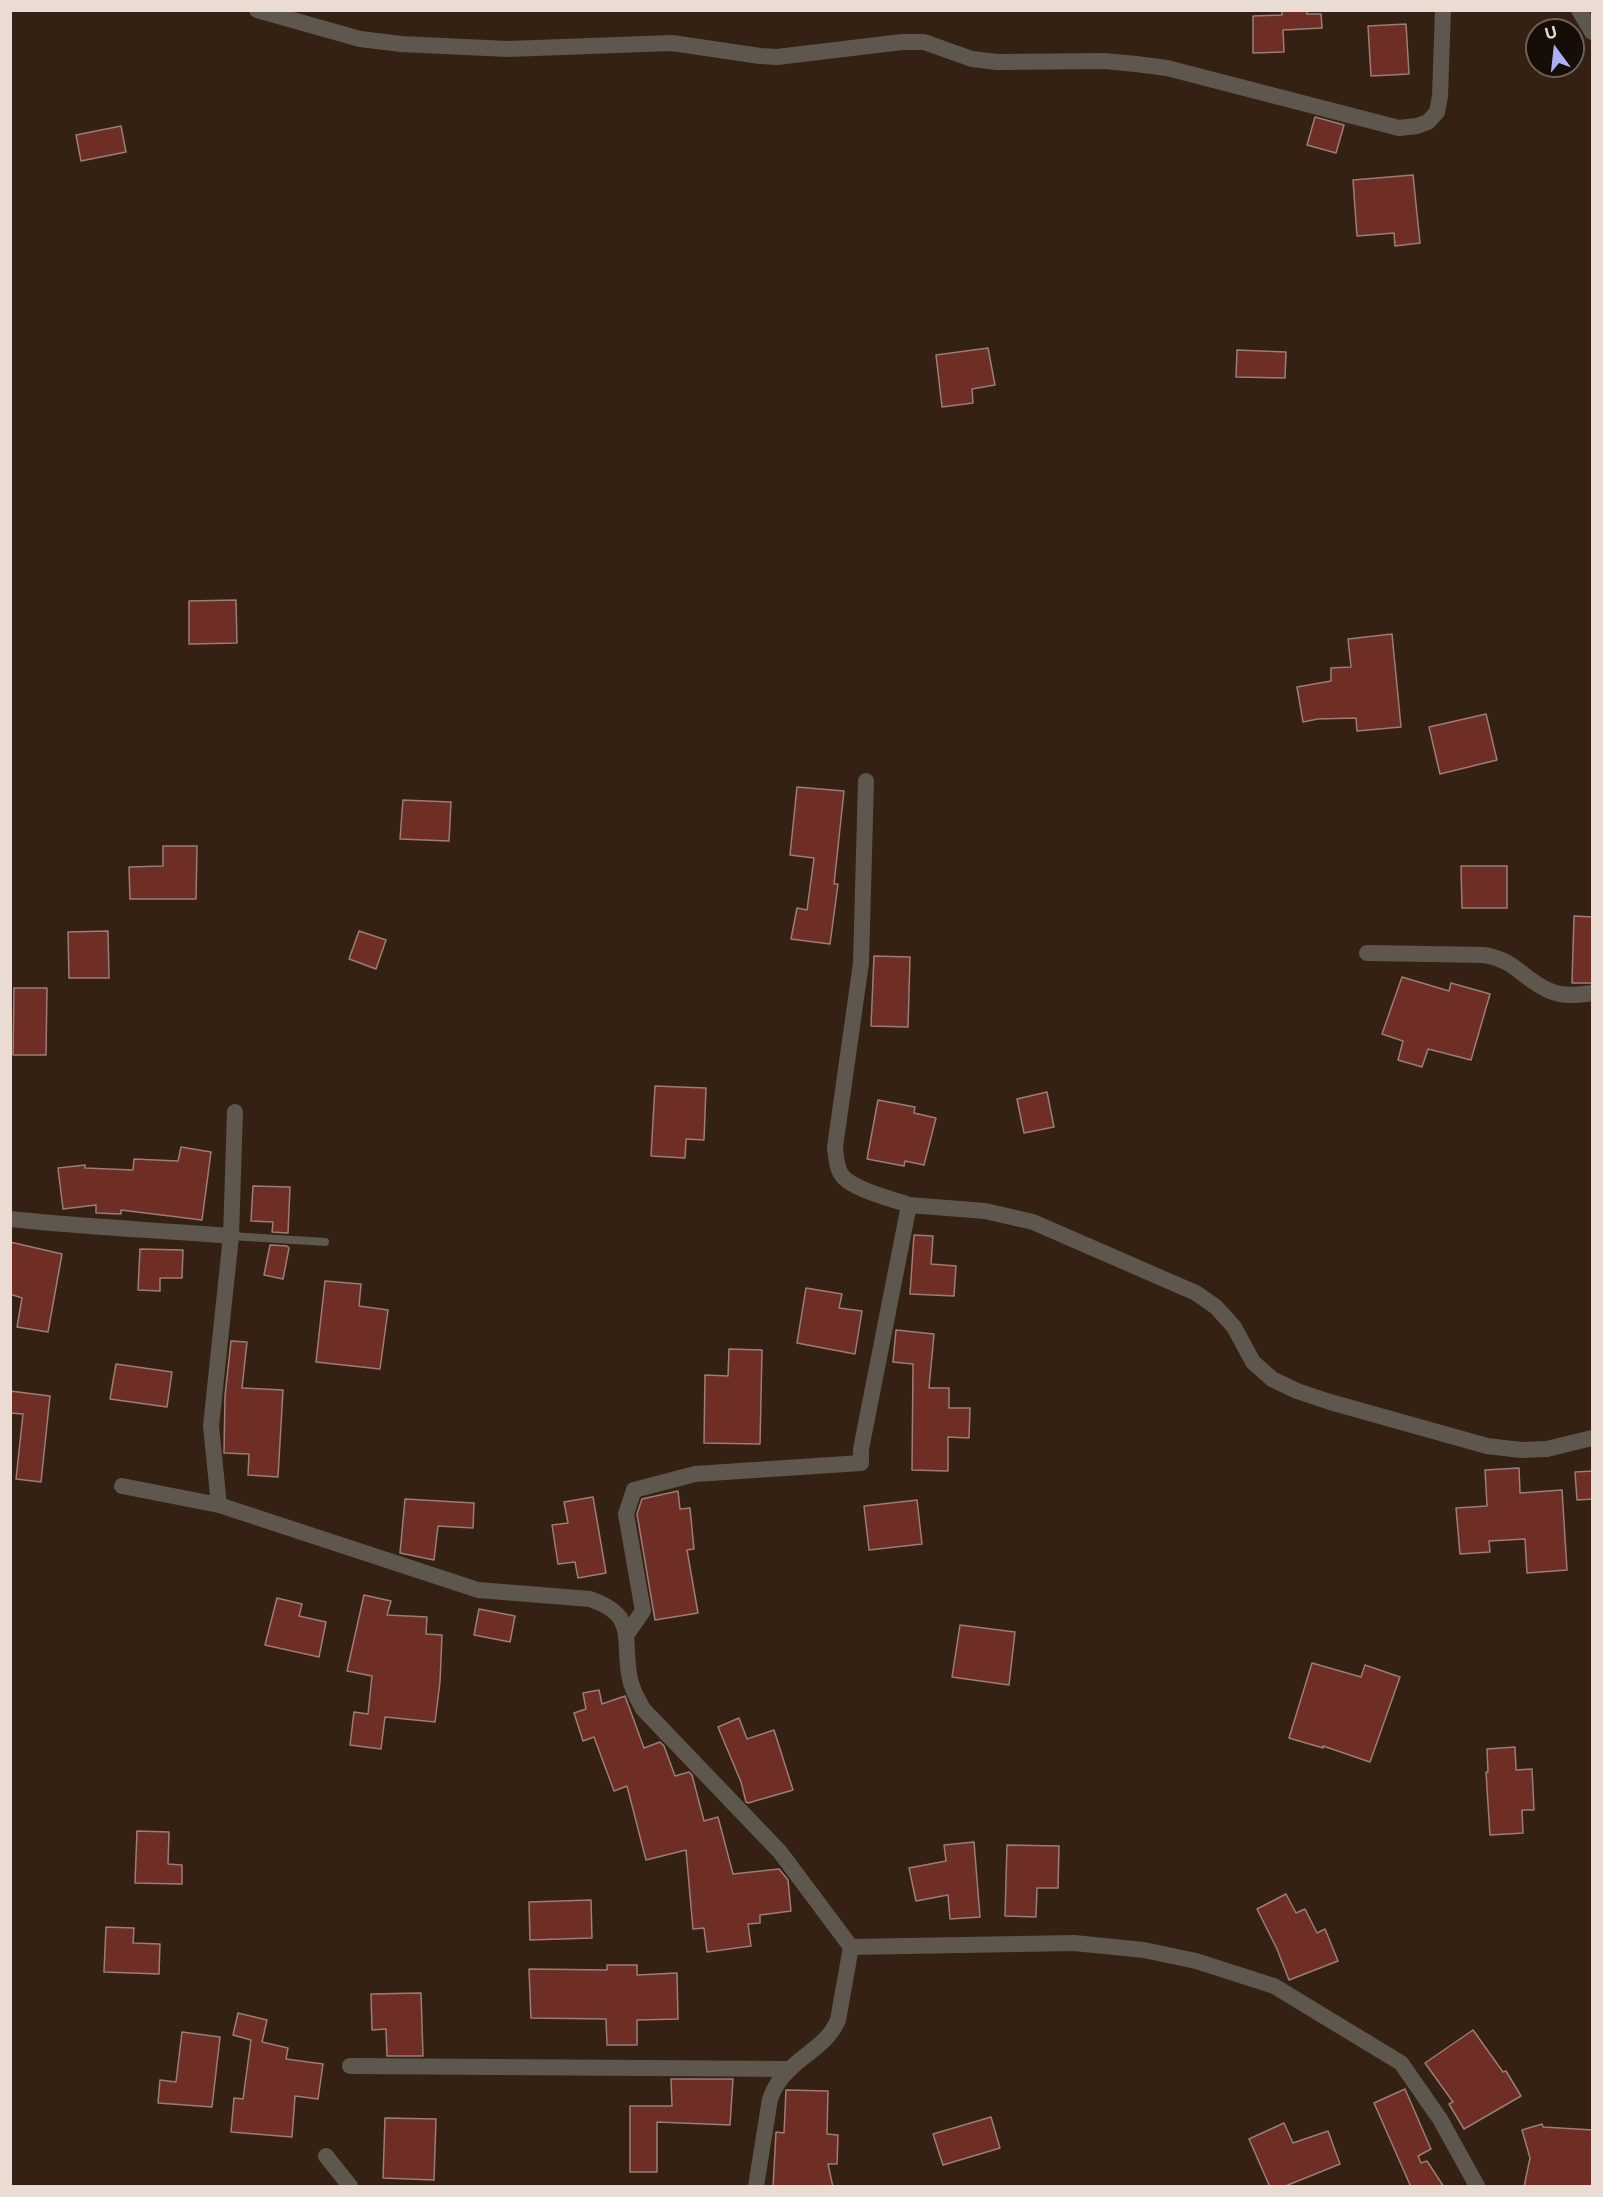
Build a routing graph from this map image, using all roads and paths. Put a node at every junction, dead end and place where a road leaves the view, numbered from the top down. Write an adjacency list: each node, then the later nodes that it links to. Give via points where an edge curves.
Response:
1 (257, 10): 2 (street, via 360,39 413,45 508,49 672,43 777,57 924,42 972,59 997,62 1104,61 1167,68 1399,128 1428,122 1437,112)
2 (1443, 10)
3 (1579, 10): 4 (street)
4 (1593, 32)
5 (866, 781): 9 (street, via 861,963 835,1147 841,1174 849,1183)
6 (1367, 952): 7 (street, via 1484,955 1499,958 1549,991)
7 (1593, 993)
8 (236, 1113): 11 (street)
9 (909, 1205): 13 (street, via 985,1211 1033,1222 1196,1293 1234,1327 1253,1362 1272,1379 1297,1391 1487,1446 1547,1449); 16 (street, via 861,1463 695,1474 634,1490 626,1514 643,1611)
10 (10, 1219): 11 (street)
11 (231, 1236): 12 (lane); 15 (street, via 211,1426)
12 (325, 1242)
13 (1593, 1438)
14 (122, 1486): 15 (street)
15 (219, 1505): 16 (street, via 478,1590 590,1599 614,1611)
16 (627, 1634): 17 (street, via 629,1674 643,1709 780,1852)
17 (851, 1947): 19 (street, via 833,2031); 23 (street, via 1106,1944 1196,1961 1274,1986 1401,2063 1440,2119)
18 (350, 2066): 19 (street)
19 (789, 2069): 22 (street, via 770,2099)
20 (326, 2156): 21 (street)
21 (350, 2187)
22 (756, 2187)
23 (1477, 2187)

